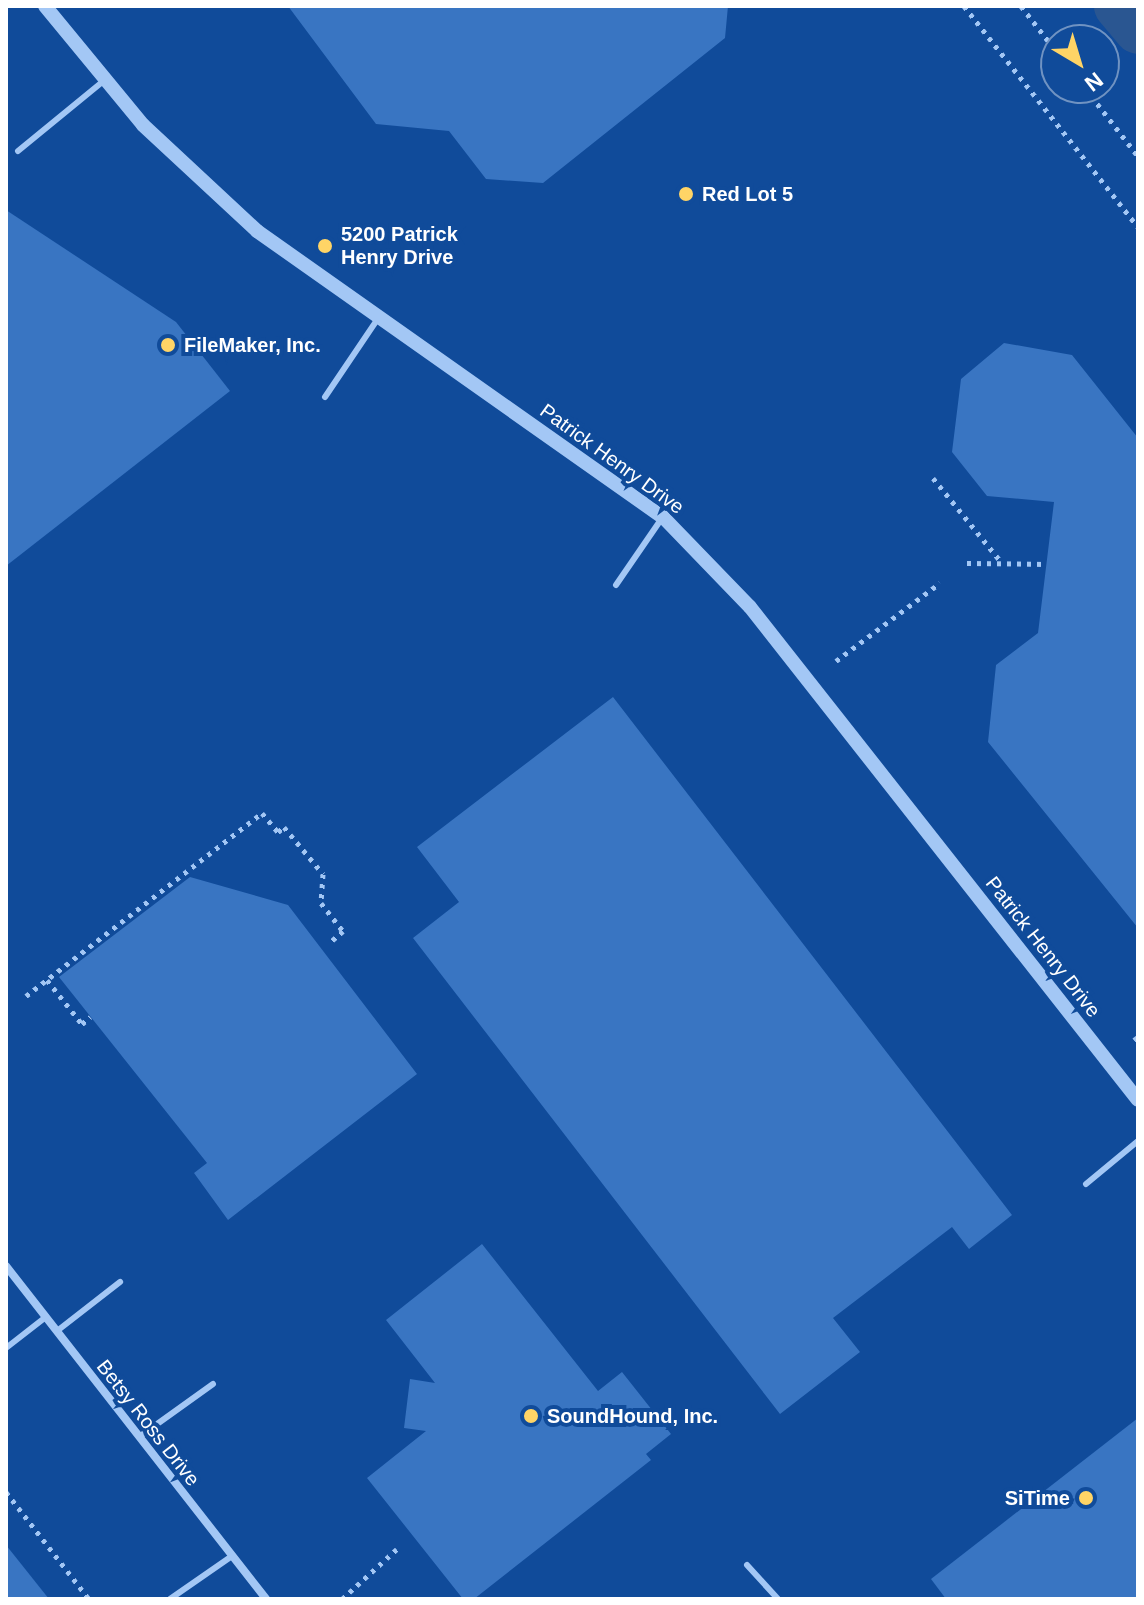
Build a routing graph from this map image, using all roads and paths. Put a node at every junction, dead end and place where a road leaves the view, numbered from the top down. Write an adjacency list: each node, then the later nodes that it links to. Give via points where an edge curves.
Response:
1 (45, 6): 5 (street, Patrick Henry Drive)
2 (964, 6): 9 (path)
3 (1021, 6): 4 (path)
4 (1040, 30)
5 (106, 79): 7 (lane); 10 (street, Patrick Henry Drive, via 143,125 257,231)
6 (1097, 104): 8 (path)
7 (18, 151)
8 (1138, 156)
9 (1138, 227)
10 (379, 317): 11 (lane); 13 (street, Patrick Henry Drive)
11 (325, 397)
12 (933, 478): 15 (path)
13 (663, 517): 18 (lane); 24 (street, Patrick Henry Drive, via 750,607)
14 (967, 563): 15 (path)
15 (1002, 563): 16 (path)
16 (1046, 564)
17 (940, 583): 19 (path)
18 (616, 585)
19 (836, 661)
20 (329, 943): 21 (path, via 343,931 321,903 323,874 284,827 278,832 262,813)
21 (47, 980): 22 (path); 23 (path, via 82,1024)
22 (26, 996)
23 (90, 1017)
24 (1138, 1100)
25 (1138, 1141): 26 (lane)
26 (1086, 1184)
27 (6, 1266): 29 (street, Betsy Ross Drive)
28 (120, 1282): 30 (lane)
29 (46, 1317): 30 (street, Betsy Ross Drive); 31 (lane)
30 (57, 1331): 33 (street, Betsy Ross Drive)
31 (6, 1348)
32 (213, 1384): 33 (lane)
33 (139, 1437): 36 (street, Betsy Ross Drive)
34 (6, 1492): 38 (path)
35 (397, 1549): 41 (path)
36 (232, 1556): 39 (lane); 40 (street, Betsy Ross Drive)
37 (747, 1565): 42 (lane)
38 (89, 1599)
39 (170, 1599)
40 (266, 1599)
41 (342, 1599)
42 (778, 1599)

